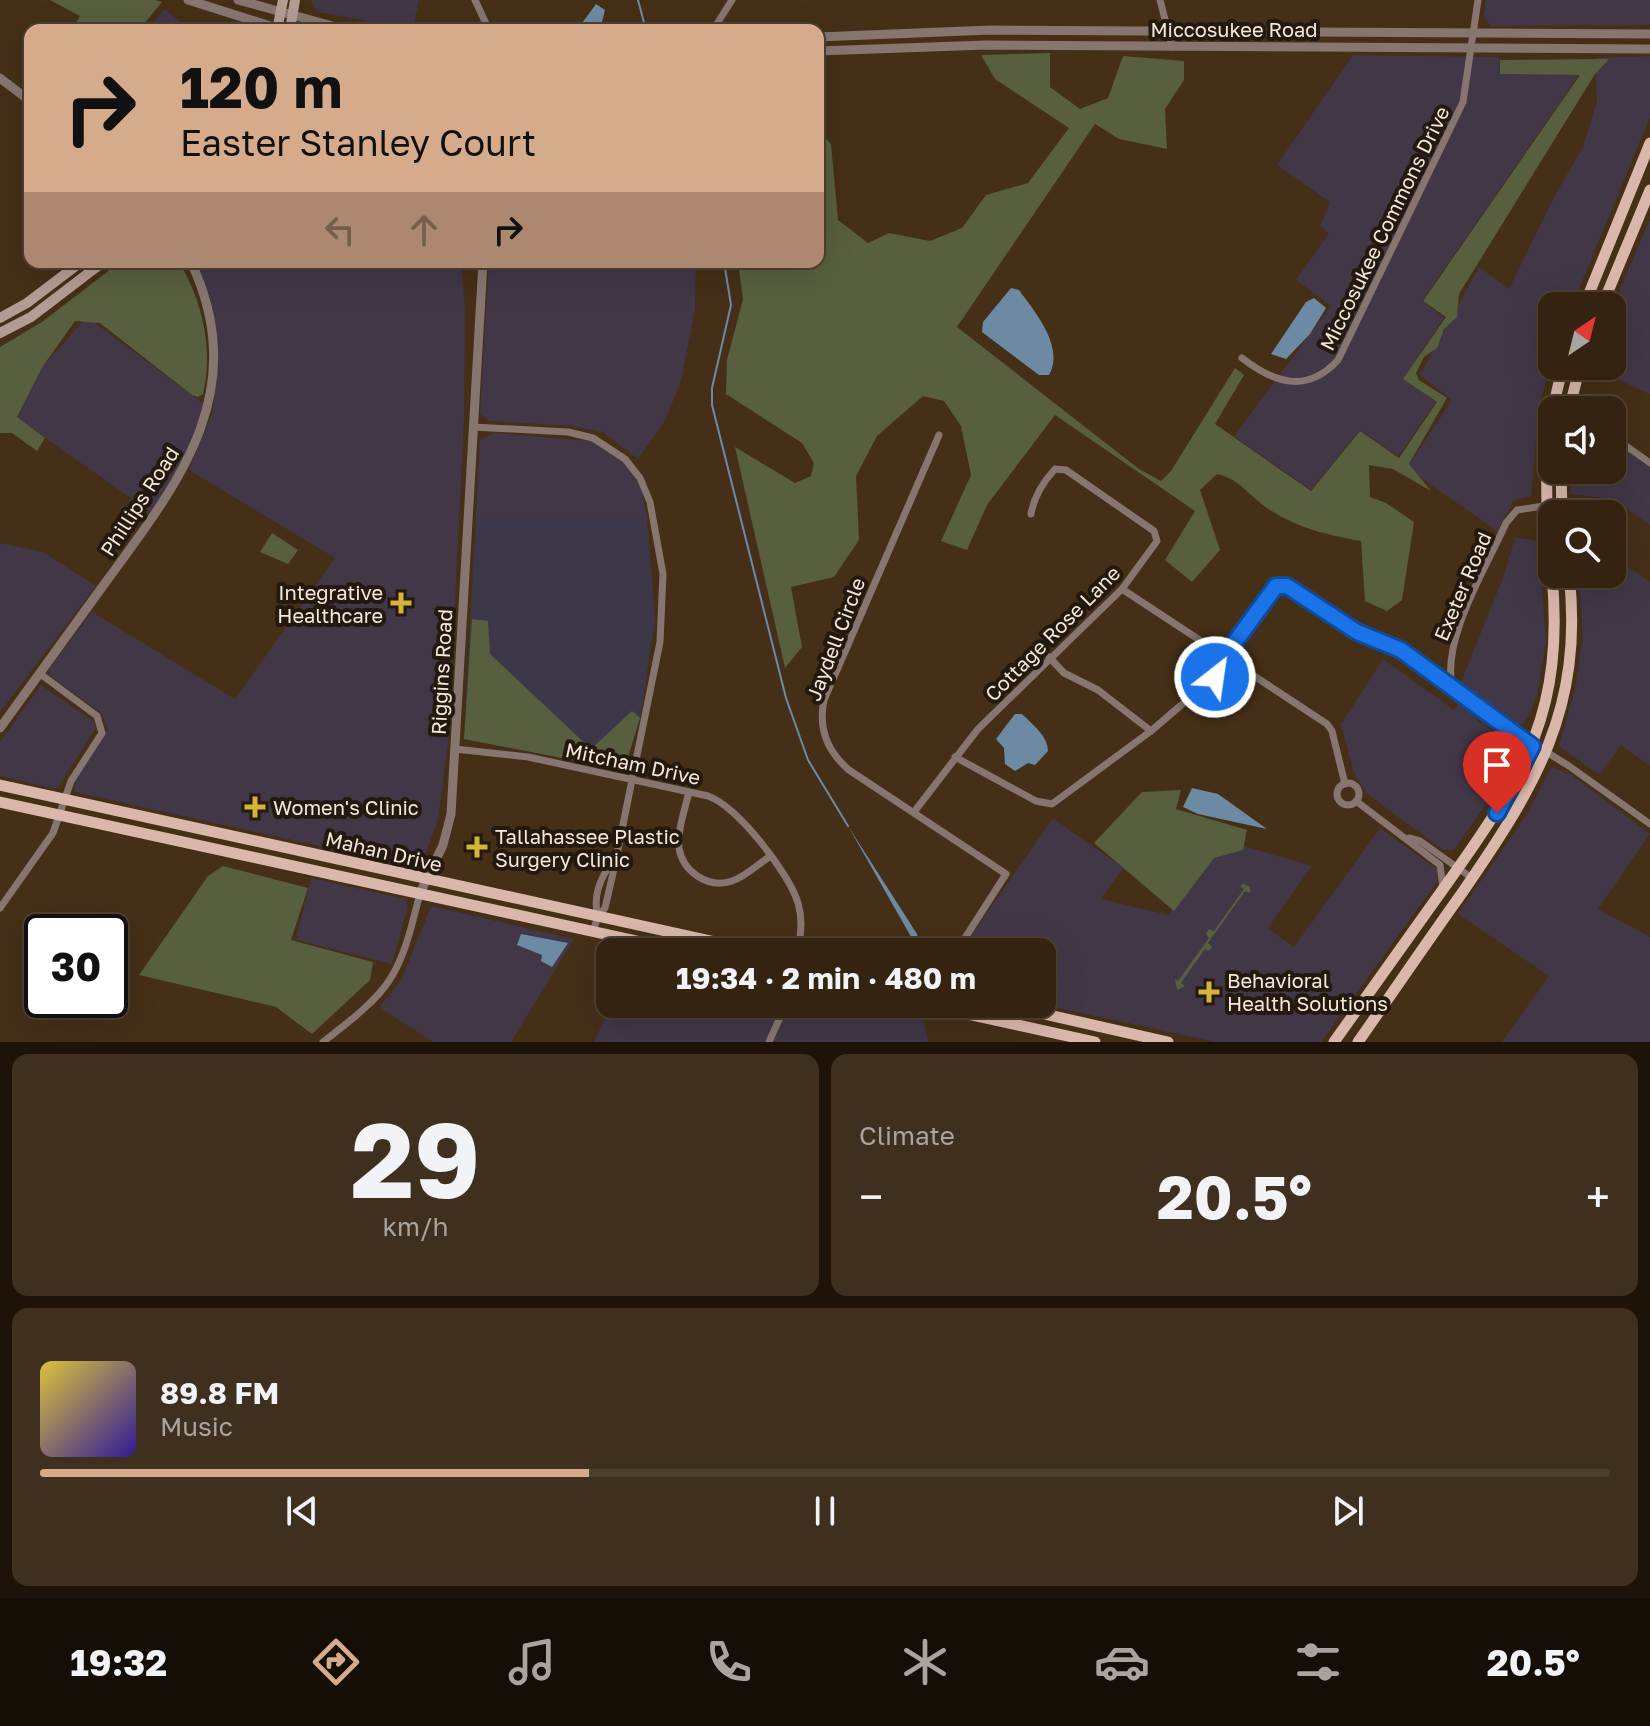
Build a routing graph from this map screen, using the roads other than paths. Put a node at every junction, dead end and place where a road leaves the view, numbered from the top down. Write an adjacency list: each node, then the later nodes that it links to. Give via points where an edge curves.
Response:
1 (188, 0): 11 (street)
2 (238, 0): 9 (street)
3 (283, 0): 9 (main road)
4 (295, 0): 10 (main road)
5 (475, 0): 15 (street)
6 (732, 0): 16 (street)
7 (1160, 0): 18 (street)
8 (1478, 0): 19 (street, Miccosukee Commons Drive)
9 (281, 14): 10 (street); 12 (main road)
10 (292, 17): 13 (main road); 14 (street)
11 (263, 24)
12 (280, 24)
13 (291, 24)
14 (322, 24)
15 (486, 24)
16 (717, 24)
17 (876, 32): 18 (street, Miccosukee Road); 21 (street, Miccosukee Road); 23 (street)
18 (1168, 32): 19 (street, Miccosukee Road); 22 (street)
19 (1471, 34): 20 (street, Miccosukee Road); 25 (street, Miccosukee Commons Drive)
20 (1650, 34)
21 (824, 36)
22 (1172, 47): 23 (street, Miccosukee Road); 25 (street, Miccosukee Road)
23 (876, 48): 26 (street, Miccosukee Road)
24 (1650, 49): 25 (street, Miccosukee Road)
25 (1470, 50): 41 (street, Miccosukee Commons Drive, via 1463,102 1338,360 1316,378 1289,383 1266,376)
26 (824, 51)
27 (0, 78): 28 (street)
28 (24, 96)
29 (1650, 143): 31 (main road)
30 (1650, 190): 32 (main road)
31 (1629, 196): 32 (main road); 37 (main road)
32 (1645, 204): 38 (main road)
33 (73, 268): 39 (main road)
34 (95, 268): 40 (main road, via 31,317)
35 (193, 268): 53 (street, Phillips Road, via 212,355 209,402 197,443 161,507)
36 (483, 268): 42 (street, Riggins Road)
37 (1590, 292)
38 (1608, 292)
39 (0, 318)
40 (0, 333)
41 (1242, 358)
42 (473, 427): 58 (street, Riggins Road); 61 (street, via 593,438 627,460 647,492 664,585 658,658)
43 (939, 435): 68 (street, Jaydell Circle, via 822,710 824,734 841,763)
44 (1626, 446): 45 (street)
45 (1650, 463)
46 (1538, 507): 54 (street, Exeter Road, via 1517,510 1506,523 1455,638 1449,669)
47 (1031, 514): 50 (street, Cottage Rose Lane, via 1033,500 1059,468 1154,531 1157,541)
48 (1553, 588): 57 (main road, via 1555,643)
49 (1569, 588): 59 (main road, via 1571,651 1560,716)
50 (1122, 589): 51 (street, Cottage Rose Lane); 52 (street)
51 (1049, 657): 56 (street, via 1064,673 1098,690); 60 (street, Cottage Rose Lane)
52 (1224, 657): 54 (street, via 1276,586 1287,586 1357,632 1401,650); 56 (street, via 1194,694); 62 (street, via 1327,724)
53 (39, 673): 55 (street, Phillips Road); 65 (street, via 97,716 103,727)
54 (1452, 686): 57 (street)
55 (0, 728)
56 (1151, 731): 60 (street, via 1052,804 1036,801)
57 (1532, 746): 59 (street); 77 (main road, via 1504,804)
58 (455, 749): 61 (street, Mitcham Drive, via 504,752); 78 (street, Riggins Road, via 449,826)
59 (1547, 754): 70 (street); 79 (main road, via 1517,813)
60 (955, 757): 68 (street, Cottage Rose Lane)
61 (632, 779): 64 (street, Mitcham Drive); 83 (street, via 615,858 598,890)
62 (1345, 784): 66 (street, via 1355,787); 66 (street, via 1337,792 1339,801)
63 (0, 785): 65 (main road, Mahan Drive)
64 (689, 792): 75 (street, Mitcham Drive, via 732,809); 75 (street, via 679,848 695,875 709,882 732,881)
65 (66, 799): 69 (street); 71 (main road, Mahan Drive)
66 (1356, 801): 72 (street)
67 (0, 802): 69 (main road, Mahan Drive)
68 (914, 812): 88 (street, Jaydell Circle, via 1006,874)
69 (61, 815): 73 (main road, Mahan Drive); 82 (street)
70 (1650, 824)
71 (194, 827): 73 (main road); 74 (main road, Mahan Drive)
72 (1409, 838): 77 (street, via 1420,841); 80 (street, via 1440,865)
73 (190, 844): 76 (main road, Mahan Drive)
74 (311, 853): 76 (main road); 78 (main road, Mahan Drive)
75 (769, 857): 87 (street, Mitcham Drive, via 798,905)
76 (306, 869): 81 (main road, Mahan Drive)
77 (1456, 872): 79 (main road); 80 (main road)
78 (428, 879): 81 (street, Riggins Road); 83 (main road, Mahan Drive)
79 (1470, 881): 98 (main road)
80 (1443, 889): 97 (main road)
81 (420, 893): 84 (main road, Mahan Drive); 93 (street, Riggins Road, via 394,976 375,1000)
82 (0, 908)
83 (598, 916): 84 (street); 86 (main road, Mahan Drive)
84 (593, 932): 85 (main road, Mahan Drive)
85 (621, 938)
86 (698, 938)
87 (799, 938)
88 (965, 938)
89 (780, 1018): 94 (street)
90 (986, 1018): 95 (main road)
91 (1056, 1018): 92 (main road)
92 (1148, 1040): 96 (main road)
93 (323, 1042)
94 (769, 1042)
95 (1095, 1042)
96 (1168, 1042)
97 (1334, 1042)
98 (1358, 1042)

